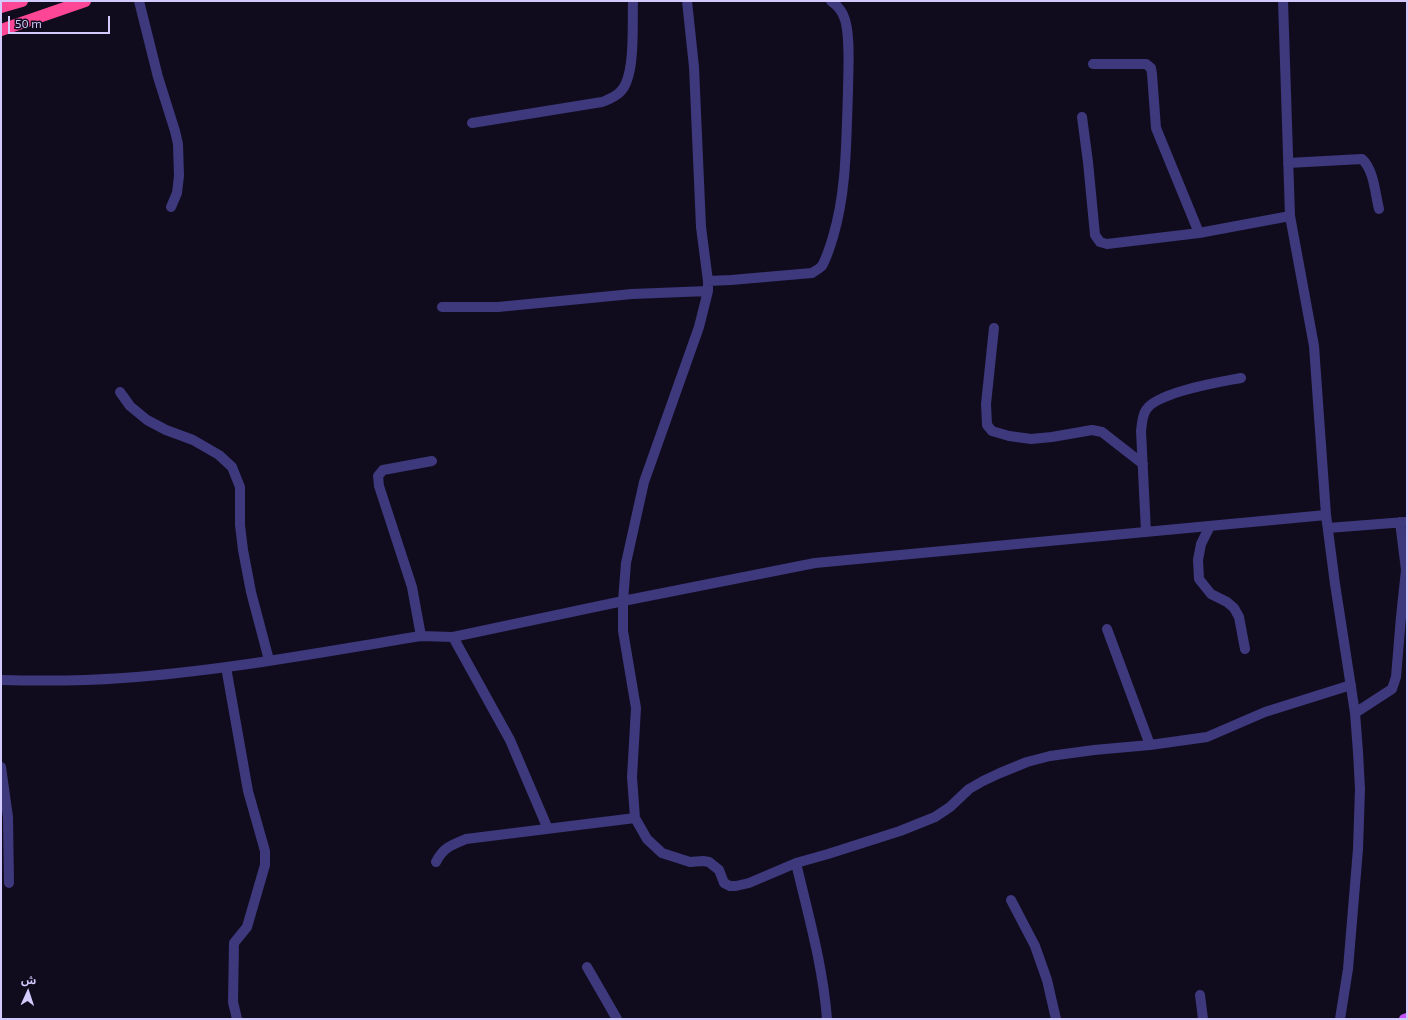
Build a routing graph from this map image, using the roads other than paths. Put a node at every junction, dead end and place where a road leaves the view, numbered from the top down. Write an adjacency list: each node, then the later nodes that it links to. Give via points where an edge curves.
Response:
1 (22, 1): 8 (highway)
2 (85, 1): 9 (highway)
3 (139, 1): 14 (street, via 178,144 180,176)
4 (633, 1): 12 (street, via 631,66 626,84 620,92 602,102)
5 (687, 1): 18 (street, via 694,67 701,227)
6 (831, 1): 18 (street, via 845,17 848,36 848,81 842,202 827,255 821,267 812,273)
7 (1283, 1): 13 (street)
8 (1, 8)
9 (1, 30)
10 (1093, 64): 17 (street, via 1146,64 1150,68 1156,128)
11 (1082, 117): 17 (street, via 1095,235 1100,242 1107,244)
12 (472, 123)
13 (1288, 163): 15 (street, via 1362,159 1370,172); 16 (street)
14 (171, 207)
15 (1379, 209)
16 (1290, 216): 17 (street); 25 (street, via 1314,346)
17 (1199, 233)
18 (708, 286): 19 (street, via 498,307); 30 (street, via 698,327 644,482 626,563)
19 (442, 307)
20 (994, 328): 24 (street, via 986,404 987,425 992,431 1031,439 1052,438 1092,430 1102,432)
21 (1241, 378): 24 (street, via 1169,394 1155,401 1146,409 1143,419)
22 (120, 392): 35 (street, via 130,406 147,420 193,440 219,455 232,467 240,487 240,525 251,592)
23 (432, 461): 32 (street, via 383,470 378,476 412,587)
24 (1143, 464): 29 (street)
25 (1326, 515): 27 (street); 28 (street)
26 (1404, 522): 28 (street); 39 (street, via 1406,570 1396,677 1392,689)
27 (1210, 526): 29 (street); 34 (street, via 1201,544 1198,560 1199,579 1211,594 1234,608 1239,617)
28 (1328, 528): 38 (street)
29 (1146, 532): 30 (street, via 815,563)
30 (623, 601): 33 (street); 42 (street, via 622,630 636,708 632,777)
31 (1107, 629): 40 (street)
32 (421, 636): 33 (street); 35 (street)
33 (453, 637): 43 (street, via 510,740)
34 (1245, 649)
35 (269, 660): 36 (street)
36 (226, 667): 37 (street, via 122,678); 51 (street, via 248,791 265,851 265,865 247,927 234,943 233,1002)
37 (1, 680)
38 (1351, 685): 39 (street); 40 (street, via 1265,712 1207,737)
39 (1355, 713): 56 (street, via 1360,789 1358,849 1350,946)
40 (1150, 745): 45 (street, via 1050,756 1027,762 982,781 935,816 900,831)
41 (1, 767): 46 (street, via 8,817)
42 (636, 818): 43 (street); 45 (street, via 647,839 662,852 690,862 709,862 719,870 724,882 730,886 749,883)
43 (548, 829): 44 (street, via 455,843 440,852)
44 (436, 862)
45 (796, 863): 53 (street, via 826,996)
46 (9, 883)
47 (1011, 900): 54 (street, via 1035,946 1047,980)
48 (587, 967): 52 (street)
49 (1200, 995): 55 (street)
50 (1407, 1018): 57 (main road)
51 (237, 1019)
52 (617, 1019)
53 (828, 1019)
54 (1056, 1019)
55 (1203, 1019)
56 (1340, 1019)
57 (1404, 1019)

